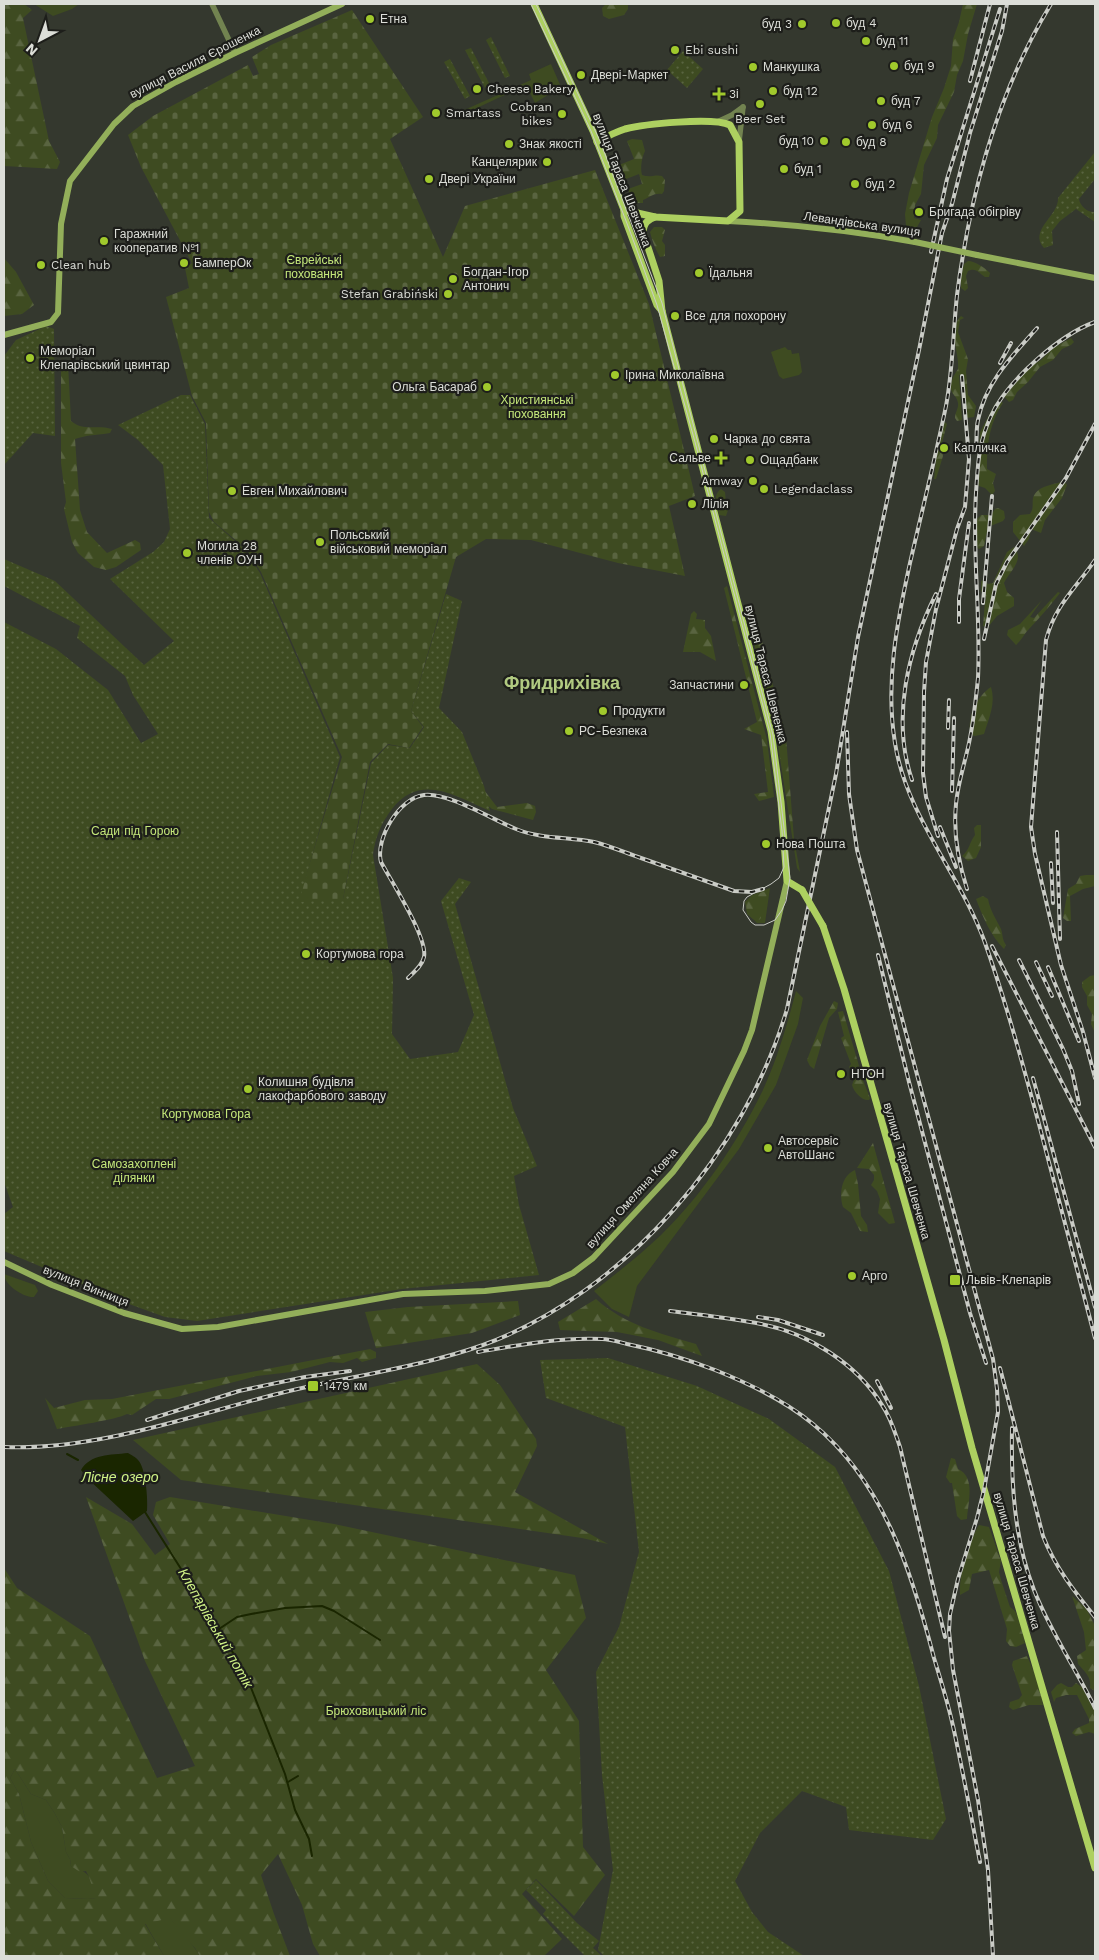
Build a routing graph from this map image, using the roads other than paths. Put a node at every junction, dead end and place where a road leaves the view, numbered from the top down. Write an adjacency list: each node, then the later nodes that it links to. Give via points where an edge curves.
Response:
1 (212, 4): 4 (street)
2 (342, 4): 4 (main road, вулиця Василя Єрошенка)
3 (534, 4): 6 (main road, вулиця Тараса Шевченка)
4 (235, 53): 15 (main road, вулиця Василя Єрошенка, via 133,106 97,144 70,181 61,224 58,313 51,322)
5 (716, 122): 6 (main road, via 645,125 624,129); 7 (main road, via 730,125); 7 (street, via 743,107)
6 (597, 142): 8 (main road, вулиця Тараса Шевченка)
7 (739, 142): 9 (main road)
8 (624, 210): 10 (main road, Левандівська вулиця); 14 (main road, вулиця Тараса Шевченка, via 653,296)
9 (740, 211): 11 (main road); 12 (main road)
10 (655, 217): 11 (main road, Левандівська вулиця); 14 (main road, вулиця Тараса Шевченка, via 647,220 643,232 659,281)
11 (728, 221): 12 (main road, Левандівська вулиця)
12 (754, 222): 13 (main road, Левандівська вулиця, bridge, via 915,242)
13 (1095, 278)
14 (662, 311): 16 (main road, вулиця Тараса Шевченка, via 771,731)
15 (4, 336)
16 (787, 881): 18 (main road, вулиця Омеляна Ковча, via 752,1030 709,1124 673,1172 611,1240 573,1273 539,1286 403,1294 218,1328 182,1329); 19 (main road, вулиця Тараса Шевченка, bridge, via 802,890 823,926 844,989 974,1456)
17 (4, 1262): 18 (main road, вулиця Винниця, via 61,1288)
18 (162, 1325)
19 (1095, 1868)

